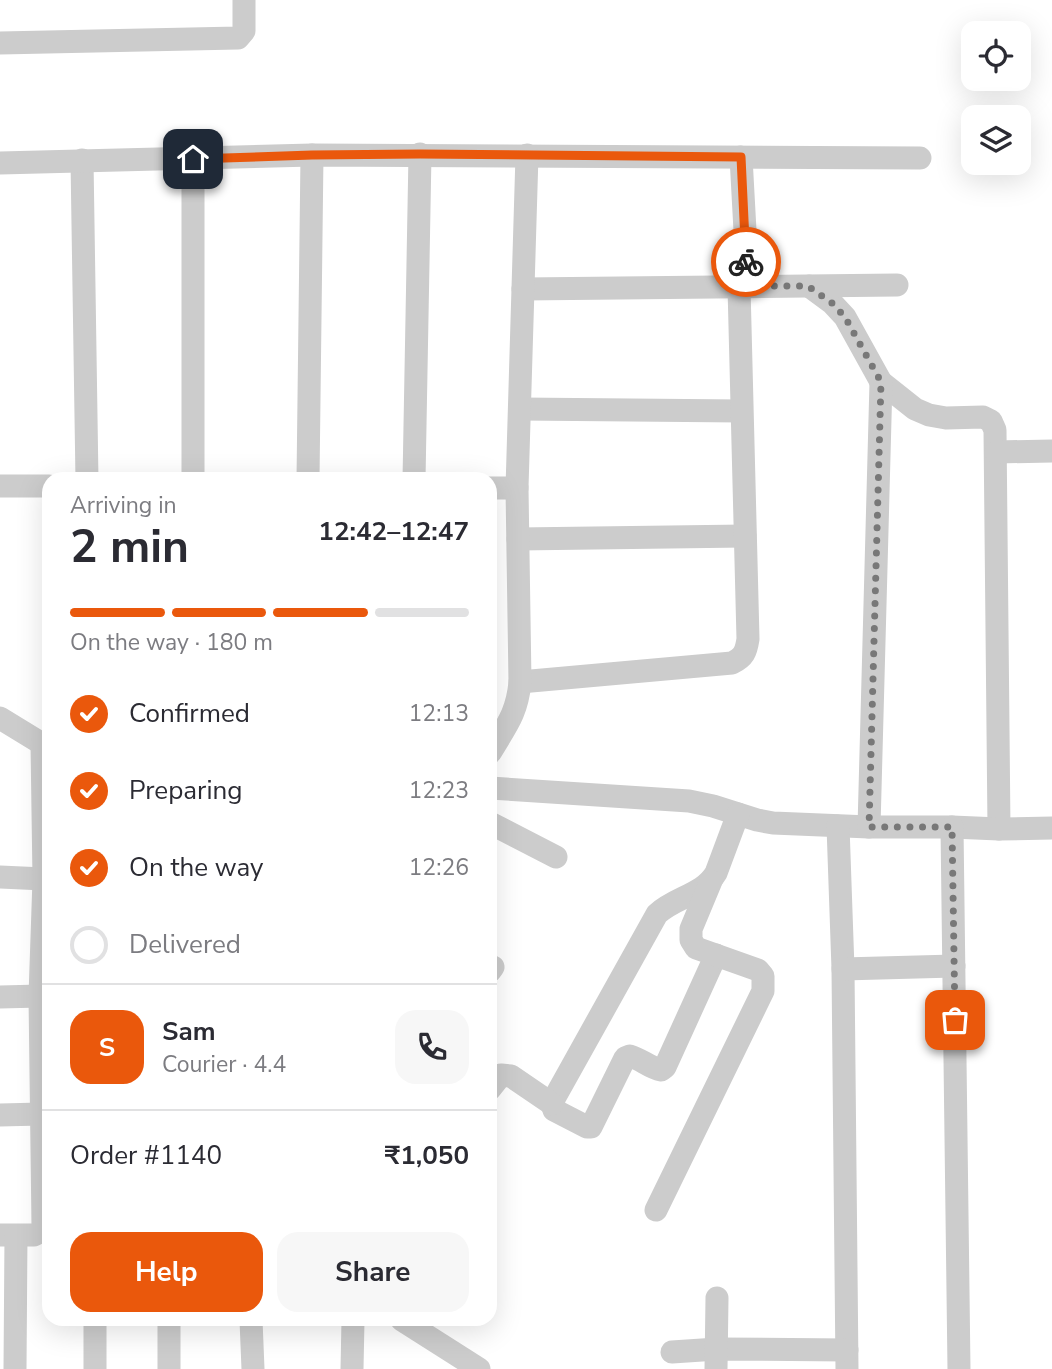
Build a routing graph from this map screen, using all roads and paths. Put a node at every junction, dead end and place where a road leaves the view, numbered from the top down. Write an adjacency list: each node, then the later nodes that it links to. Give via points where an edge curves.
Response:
1 (244, 0): 2 (street, via 244,31 238,38)
2 (0, 43)
3 (420, 154): 4 (street); 5 (street); 23 (street)
4 (312, 155): 8 (street); 22 (street)
5 (527, 155): 6 (street); 14 (street)
6 (741, 157): 7 (street); 13 (street)
7 (920, 158)
8 (193, 159): 9 (street); 21 (street)
9 (82, 160): 10 (street); 20 (street)
10 (0, 163)
11 (897, 285): 12 (street)
12 (808, 286): 13 (street); 15 (street, via 845,317)
13 (743, 287): 14 (street); 17 (street)
14 (523, 289): 16 (street)
15 (881, 382): 19 (street, via 929,415 991,421); 38 (street)
16 (520, 410): 17 (street); 27 (street)
17 (741, 411): 28 (street)
18 (1052, 451): 19 (street)
19 (996, 452): 41 (street)
20 (87, 472)
21 (193, 472)
22 (308, 472)
23 (414, 472)
24 (42, 485): 25 (street)
25 (0, 486)
26 (497, 488): 27 (street)
27 (517, 488): 29 (street)
28 (745, 536): 29 (street); 30 (street, via 747,650 742,658 732,663)
29 (518, 539): 30 (street)
30 (520, 682): 32 (street, via 514,713)
31 (0, 718): 33 (street)
32 (497, 741)
33 (42, 744)
34 (497, 788): 35 (street, via 689,802)
35 (738, 814): 36 (street, via 773,823); 45 (street)
36 (838, 826): 38 (street); 49 (street)
37 (497, 827): 42 (street)
38 (869, 827): 39 (street)
39 (952, 827): 41 (street); 48 (street)
40 (1052, 828): 41 (street)
41 (999, 829)
42 (556, 857)
43 (0, 877): 44 (street)
44 (42, 879)
45 (711, 881): 47 (street, via 691,929 691,940 695,948); 53 (street, via 657,914)
46 (42, 938): 50 (street)
47 (716, 955): 53 (street, via 662,1070 625,1058 591,1127 554,1110); 57 (street, via 758,970 764,991)
48 (954, 966): 49 (street); 75 (street)
49 (843, 969): 69 (street)
50 (40, 996): 51 (street); 54 (street)
51 (0, 997)
52 (497, 1080): 53 (street, via 501,1075 511,1076)
53 (552, 1104)
54 (41, 1114): 55 (street); 56 (street)
55 (0, 1115)
56 (42, 1170)
57 (656, 1210)
58 (42, 1229): 59 (street, via 34,1235)
59 (8, 1235): 67 (street)
60 (717, 1298): 68 (street)
61 (95, 1326): 70 (street)
62 (169, 1326): 71 (street)
63 (251, 1326): 72 (street)
64 (353, 1326): 73 (street)
65 (411, 1326): 74 (street)
66 (671, 1352): 68 (street)
67 (10, 1357)
68 (717, 1359): 69 (street)
69 (847, 1359)
70 (95, 1369)
71 (169, 1369)
72 (253, 1369)
73 (352, 1369)
74 (479, 1369)
75 (959, 1369)

